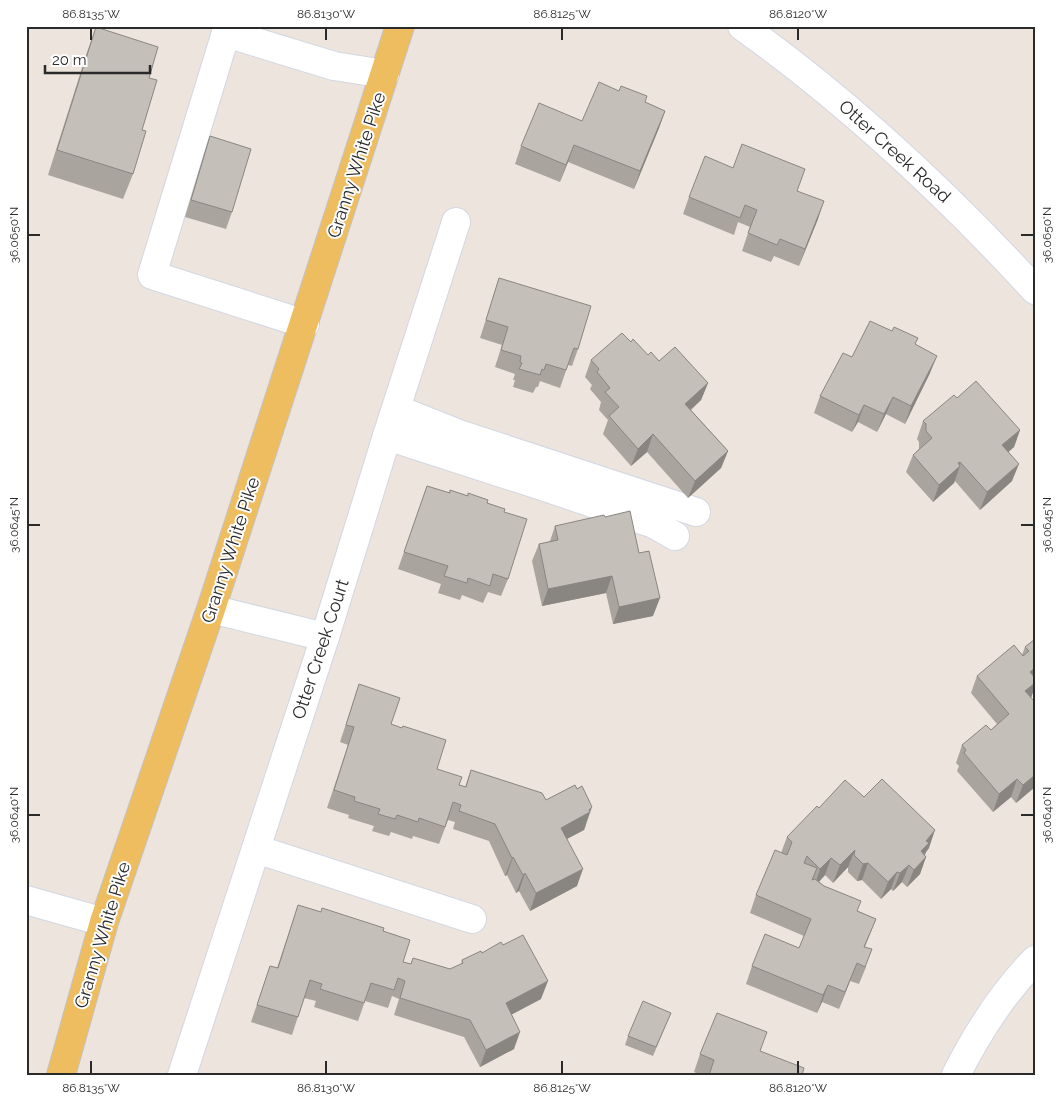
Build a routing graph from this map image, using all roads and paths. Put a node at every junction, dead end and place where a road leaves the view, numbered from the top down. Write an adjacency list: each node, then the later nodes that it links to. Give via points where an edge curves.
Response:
1 (400, 26): 4 (main road, Granny White Pike)
2 (742, 26): 6 (street, Otter Creek Road, via 826,89 904,156)
3 (227, 29): 4 (street, via 334,66); 7 (street, via 152,274)
4 (385, 74): 7 (main road, Granny White Pike)
5 (456, 222): 8 (street, Otter Creek Court)
6 (1035, 290)
7 (305, 324): 13 (main road, Granny White Pike)
8 (396, 409): 9 (street, Otter Creek Court); 10 (street)
9 (387, 436): 10 (street); 14 (street, Otter Creek Court)
10 (546, 475): 11 (street); 12 (street)
11 (696, 512)
12 (675, 536)
13 (211, 609): 14 (street); 18 (main road, Granny White Pike)
14 (325, 637): 15 (street, Otter Creek Court)
15 (256, 849): 17 (street); 21 (street, Otter Creek Court)
16 (26, 900): 18 (street)
17 (472, 919)
18 (104, 922): 20 (main road, Granny White Pike)
19 (1035, 960): 22 (street, via 999,1001)
20 (61, 1075)
21 (182, 1075)
22 (956, 1075)

